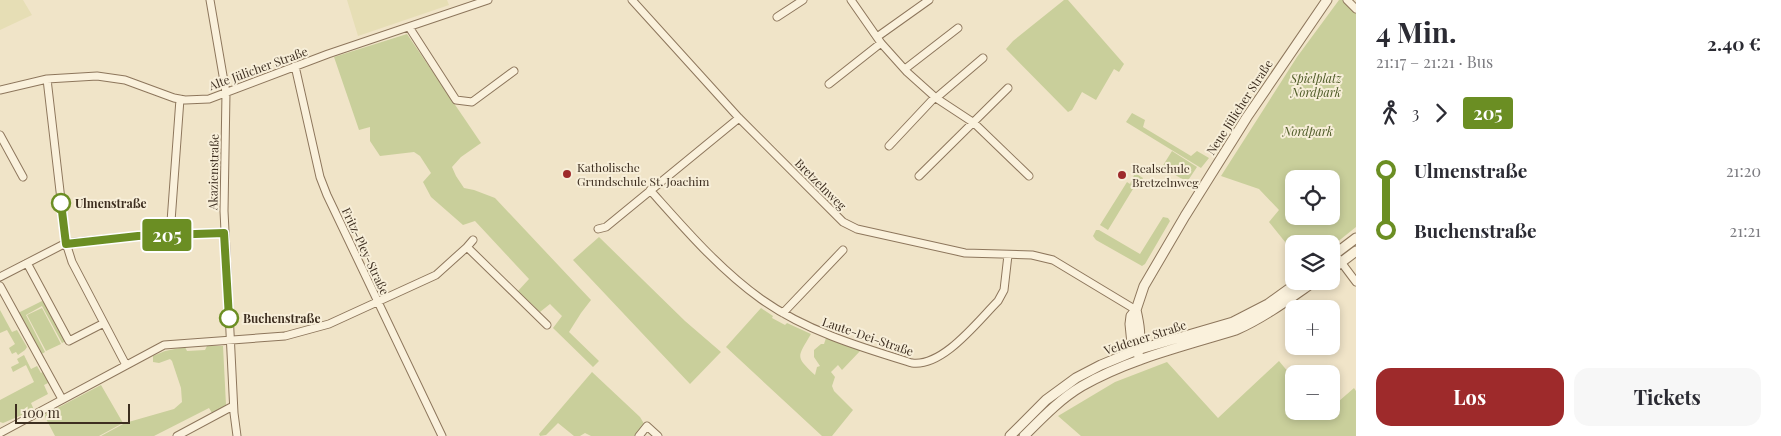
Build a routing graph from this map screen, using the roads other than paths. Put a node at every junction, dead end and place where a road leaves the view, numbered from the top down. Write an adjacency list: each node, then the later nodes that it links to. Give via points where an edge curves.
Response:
1 (210, 0): 22 (street, Akazienstraße)
2 (488, 0): 11 (street, Alte Jülicher Straße)
3 (632, 0): 25 (street, Bretzelnweg)
4 (803, 0): 10 (street)
5 (929, 0): 13 (street)
6 (1327, 0): 52 (street, Neue Jülicher Straße, via 1191,206 1144,286)
7 (1347, 0): 9 (street)
8 (854, 1): 13 (street)
9 (1356, 9)
10 (777, 17)
11 (409, 27): 15 (street, Alte Jülicher Straße); 17 (street, via 456,100 472,102)
12 (958, 28): 16 (street)
13 (879, 40): 16 (street); 19 (street)
14 (983, 58): 23 (street)
15 (295, 66): 22 (street, Alte Jülicher Straße); 51 (street, Fritz-Pley-Straße, via 324,186)
16 (905, 69): 23 (street)
17 (514, 71)
18 (47, 79): 21 (street, Alte Jülicher Straße); 24 (street, Alte Jülicher Straße, via 113,77); 38 (street)
19 (828, 84)
20 (1008, 88): 26 (street)
21 (0, 90)
22 (226, 93): 24 (street, Alte Jülicher Straße, via 209,99); 34 (street, Akazienstraße)
23 (936, 98): 26 (street); 28 (street)
24 (180, 99): 35 (street)
25 (739, 118): 32 (street); 43 (street, Bretzelnweg, via 850,226 965,254)
26 (974, 123): 29 (street); 30 (street)
27 (0, 135): 31 (street)
28 (889, 146)
29 (919, 176)
30 (1029, 176)
31 (22, 177)
32 (650, 190): 33 (street, via 606,227); 53 (street, Laute-Dei-Straße, via 718,262 744,286)
33 (598, 229)
34 (224, 233): 35 (street); 56 (street, Akazienstraße)
35 (170, 235): 38 (street)
36 (1356, 238): 41 (street)
37 (473, 240): 39 (street)
38 (66, 244): 44 (street); 54 (street)
39 (467, 247): 51 (street, via 436,275); 55 (street)
40 (843, 250): 53 (street)
41 (1340, 251)
42 (1356, 251): 45 (street)
43 (1008, 256): 52 (street, Bretzelnweg, via 1032,255 1053,260); 53 (street, Laute-Dei-Straße, via 1004,290 998,301 948,352 925,363 912,363 867,349 819,332)
44 (26, 263): 46 (street); 54 (street, via 69,341)
45 (1341, 263): 47 (street)
46 (0, 277)
47 (1356, 282)
48 (0, 286): 60 (street)
49 (1287, 290): 57 (street, Veldener Straße, via 1233,322)
50 (1302, 290): 58 (street, Veldener Straße, via 1273,311 1236,330)
51 (378, 303): 56 (street, via 308,331); 65 (street, Fritz-Pley-Straße)
52 (1136, 310): 57 (street, Neue Jülicher Straße, via 1140,336)
53 (783, 313)
54 (104, 323): 59 (street)
55 (547, 325)
56 (231, 340): 59 (street, via 164,345); 61 (street, Akazienstraße)
57 (1137, 350): 58 (street, Neue Jülicher Straße); 68 (street, Veldener Straße, via 1076,378 1046,400)
58 (1140, 360): 69 (street, Veldener Straße, via 1081,387 1052,408)
59 (126, 365): 60 (street)
60 (62, 400): 62 (street)
61 (233, 406): 63 (street); 64 (street, Akazienstraße)
62 (0, 433)
63 (177, 436)
64 (237, 436)
65 (442, 436)
66 (639, 436): 67 (street, via 647,426)
67 (658, 436)
68 (1010, 436)
69 (1024, 436)

